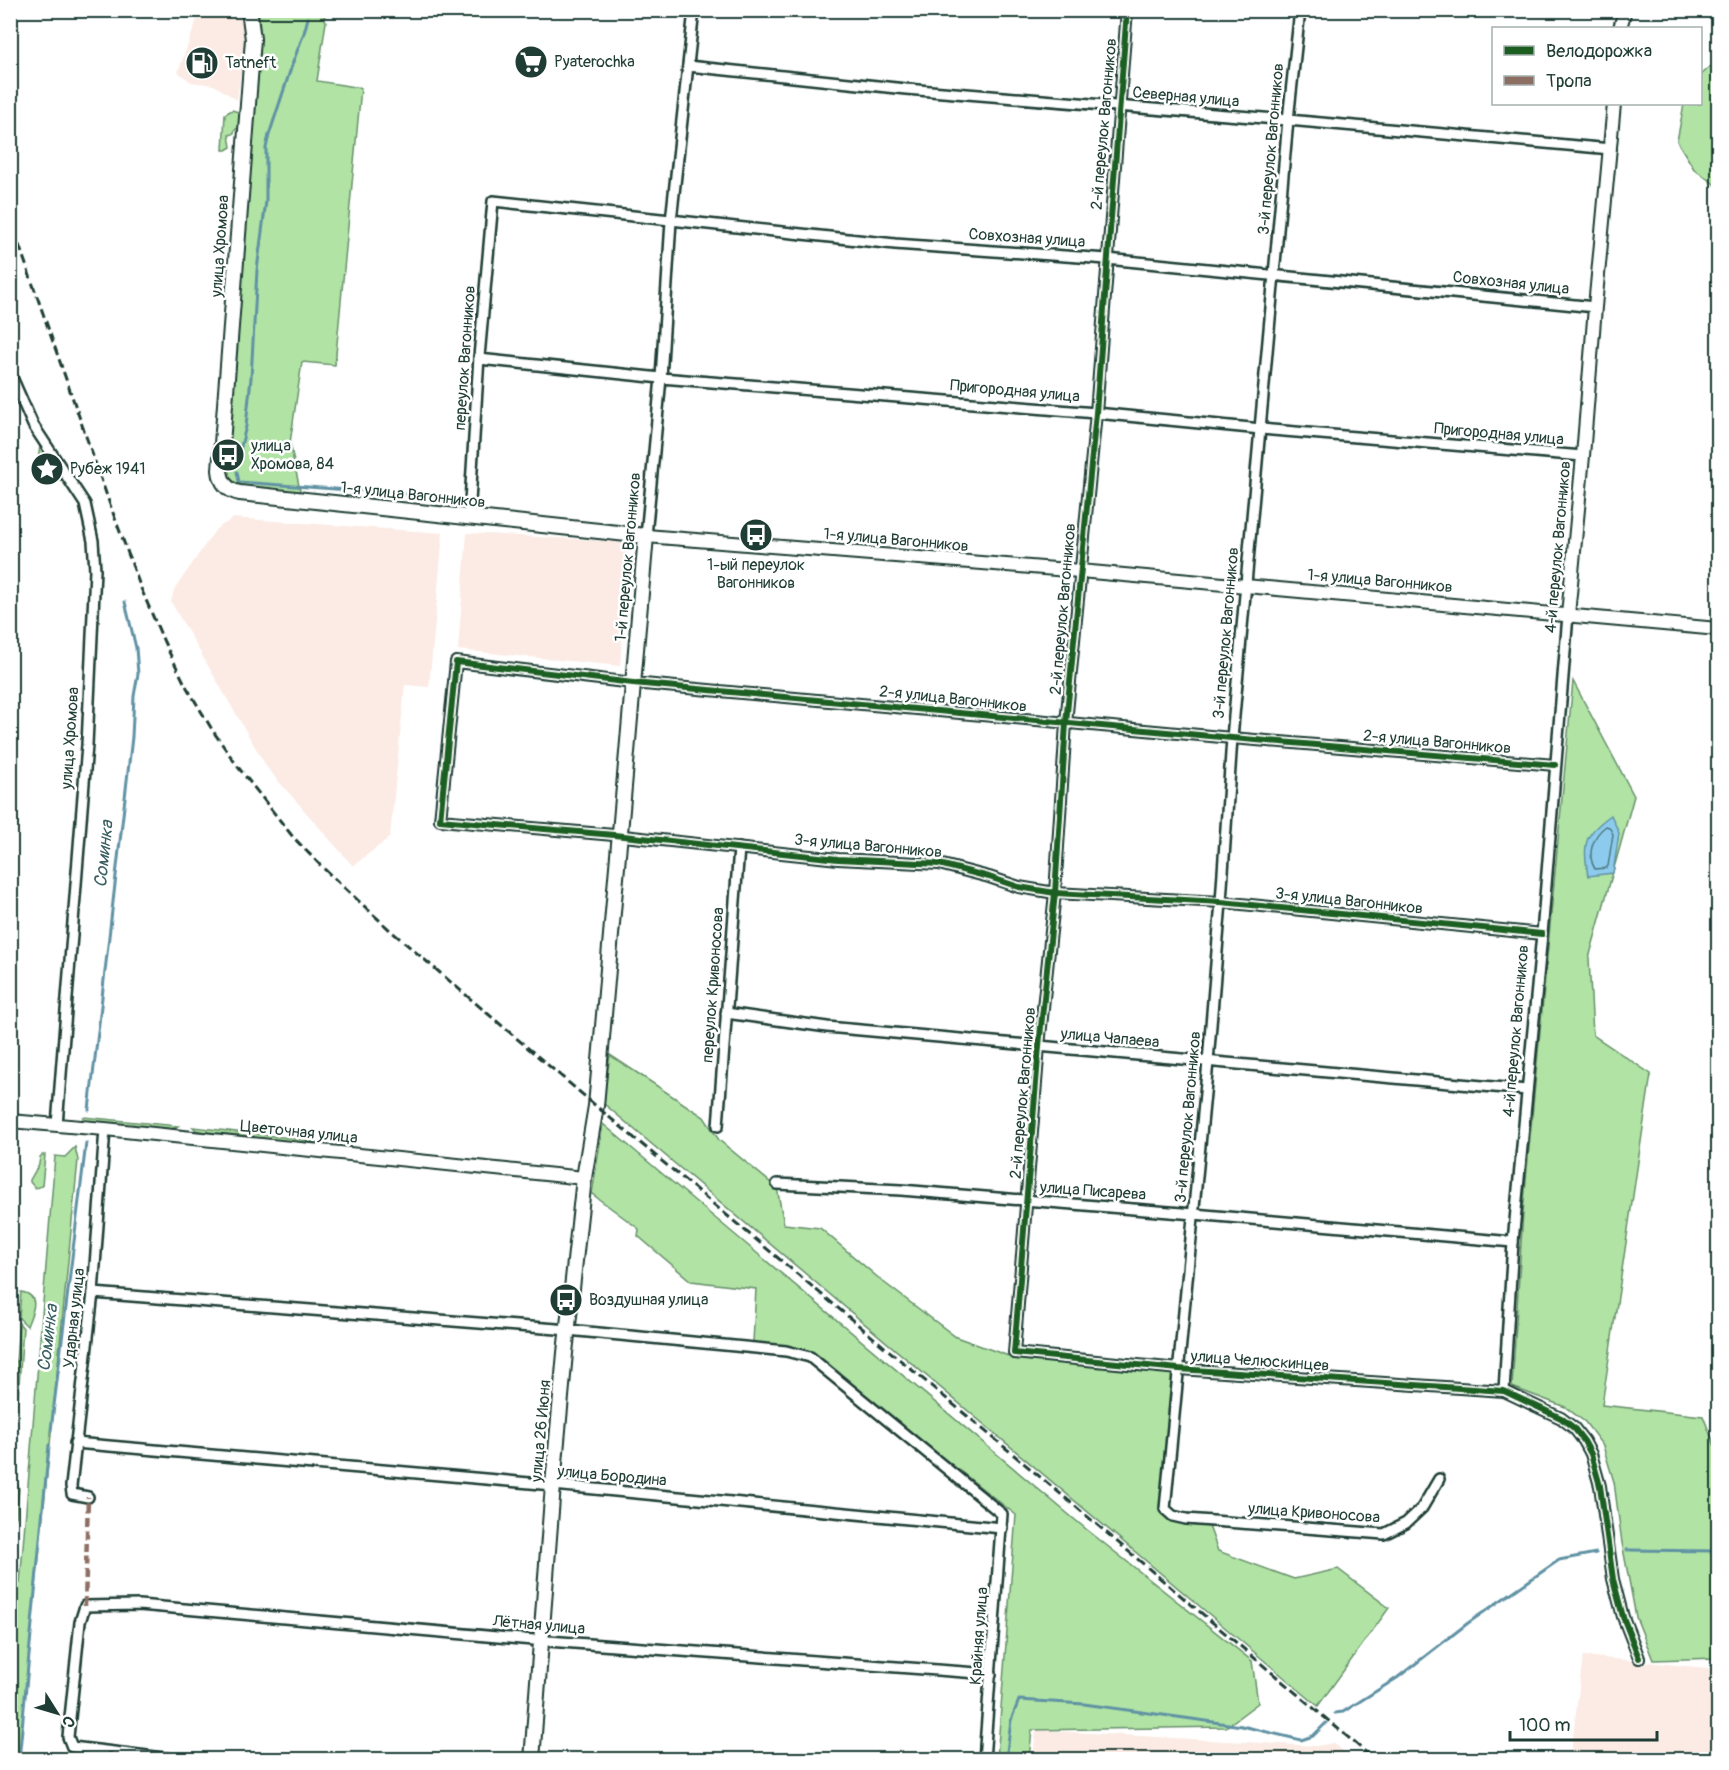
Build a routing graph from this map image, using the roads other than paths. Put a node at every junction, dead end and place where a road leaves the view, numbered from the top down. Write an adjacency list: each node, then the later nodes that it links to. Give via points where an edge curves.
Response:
1 (249, 10): 23 (main road, улица Хромова, via 254,39 220,470)
2 (694, 10): 7 (street, 1-й переулок Вагонников)
3 (1128, 10): 9 (street, 2-й переулок Вагонников)
4 (1300, 10): 10 (street, 3-й переулок Вагонников)
5 (1625, 10): 6 (street)
6 (1620, 27)
7 (688, 66): 9 (street, Северная улица); 13 (street, 1-й переулок Вагонников)
8 (1614, 105): 11 (street, 4-й переулок Вагонников)
9 (1119, 106): 10 (street, Северная улица); 14 (street, 2-й переулок Вагонников)
10 (1288, 120): 11 (street, Северная улица); 15 (street, 3-й переулок Вагонников)
11 (1611, 149): 16 (street, 4-й переулок Вагонников)
12 (493, 201): 13 (street, Совхозная улица); 17 (street, переулок Вагонников)
13 (670, 221): 14 (street, Совхозная улица, via 895,244); 19 (street, 1-й переулок Вагонников)
14 (1107, 259): 15 (street, Совхозная улица); 20 (street, 2-й переулок Вагонников)
15 (1275, 275): 16 (street, Совхозная улица); 21 (street, 3-й переулок Вагонников)
16 (1595, 307): 22 (street, 4-й переулок Вагонников)
17 (479, 359): 19 (street, Пригородная улица); 24 (street, переулок Вагонников)
18 (10, 373): 46 (street, улица Хромова, via 33,425 86,504 95,570 87,745)
19 (661, 378): 20 (street, Пригородная улица); 25 (street, 1-й переулок Вагонников)
20 (1096, 413): 21 (street, Пригородная улица); 26 (street, 2-й переулок Вагонников)
21 (1261, 429): 22 (street, Пригородная улица); 27 (street, 3-й переулок Вагонников)
22 (1583, 456): 28 (street, 4-й переулок Вагонников)
23 (225, 484): 24 (main road, 1-я улица Вагонников, via 239,493)
24 (469, 518): 25 (main road, 1-я улица Вагонников)
25 (646, 536): 26 (street, 1-я улица Вагонников); 30 (main road, 1-й переулок Вагонников)
26 (1080, 571): 27 (street, 1-я улица Вагонников); 31 (street, 2-й переулок Вагонников)
27 (1246, 586): 28 (street, 1-я улица Вагонников); 32 (street, 3-й переулок Вагонников)
28 (1568, 615): 29 (street, 1-я улица Вагонников); 33 (street, 4-й переулок Вагонников)
29 (1719, 629)
30 (633, 683): 31 (street, 2-я улица Вагонников); 34 (street, 2-я улица Вагонников, via 456,662); 35 (main road, 1-й переулок Вагонников)
31 (1066, 723): 32 (street, 2-я улица Вагонников); 37 (street, 2-й переулок Вагонников)
32 (1232, 738): 33 (street, 2-я улица Вагонников); 38 (street, 3-й переулок Вагонников)
33 (1555, 765): 39 (street, 4-й переулок Вагонников)
34 (440, 820): 35 (street, 3-я улица Вагонников)
35 (621, 836): 36 (street, 3-я улица Вагонников); 44 (main road, 1-й переулок Вагонников)
36 (739, 848): 37 (street, 3-я улица Вагонников, via 838,859 939,864); 40 (street, переулок Кривоносова)
37 (1055, 893): 38 (street, 3-я улица Вагонников); 41 (street, 2-й переулок Вагонников)
38 (1221, 902): 39 (street, 3-я улица Вагонников); 42 (street, 3-й переулок Вагонников)
39 (1542, 933): 43 (street, 4-й переулок Вагонников)
40 (726, 1013): 41 (street, улица Чапаева, via 827,1027); 47 (street, переулок Кривоносова)
41 (1039, 1046): 42 (street, улица Чапаева); 51 (street, 2-й переулок Вагонников)
42 (1208, 1062): 43 (street, улица Чапаева); 52 (street, 3-й переулок Вагонников)
43 (1527, 1090): 53 (street, 4-й переулок Вагонников)
44 (596, 1106): 49 (main road, улица 26 Июня)
45 (10, 1121): 46 (street, Цветочная улица)
46 (57, 1125): 48 (street, Цветочная улица)
47 (718, 1126)
48 (105, 1129): 49 (street, Цветочная улица); 54 (street, Ударная улица)
49 (584, 1178): 55 (main road, улица 26 Июня)
50 (777, 1184): 51 (street, улица Писарева)
51 (1028, 1201): 52 (street, улица Писарева); 56 (street, 2-й переулок Вагонников)
52 (1194, 1214): 53 (street, улица Писарева); 57 (street, 3-й переулок Вагонников)
53 (1513, 1242): 58 (street, 4-й переулок Вагонников)
54 (93, 1293): 55 (street); 59 (street, Ударная улица)
55 (568, 1331): 61 (main road, улица 26 Июня); 64 (street, Крайняя улица, via 786,1351 810,1357 1002,1514)
56 (1014, 1353): 57 (street, улица Челюскинцев)
57 (1179, 1369): 58 (street, улица Челюскинцев); 63 (street, 3-й переулок Вагонников)
58 (1504, 1391): 66 (street, via 1561,1418 1574,1428 1591,1454 1600,1486 1616,1589)
59 (75, 1443): 61 (street, улица Бородина); 62 (street, Ударная улица, via 72,1494)
60 (1439, 1479): 63 (street, улица Кривоносова, via 1422,1508 1406,1523 1384,1534 1186,1519)
61 (553, 1485): 64 (street, улица Бородина); 65 (main road, улица 26 Июня)
62 (88, 1497)
63 (1165, 1509)
64 (1002, 1528): 67 (street, Крайняя улица)
65 (540, 1640): 67 (street, Лётная улица); 68 (street, Лётная улица, via 139,1605 85,1606 68,1737 72,1747); 69 (main road, улица 26 Июня)
66 (1638, 1658)
67 (991, 1674): 70 (street, Крайняя улица)
68 (182, 1760)
69 (532, 1760)
70 (984, 1760)

